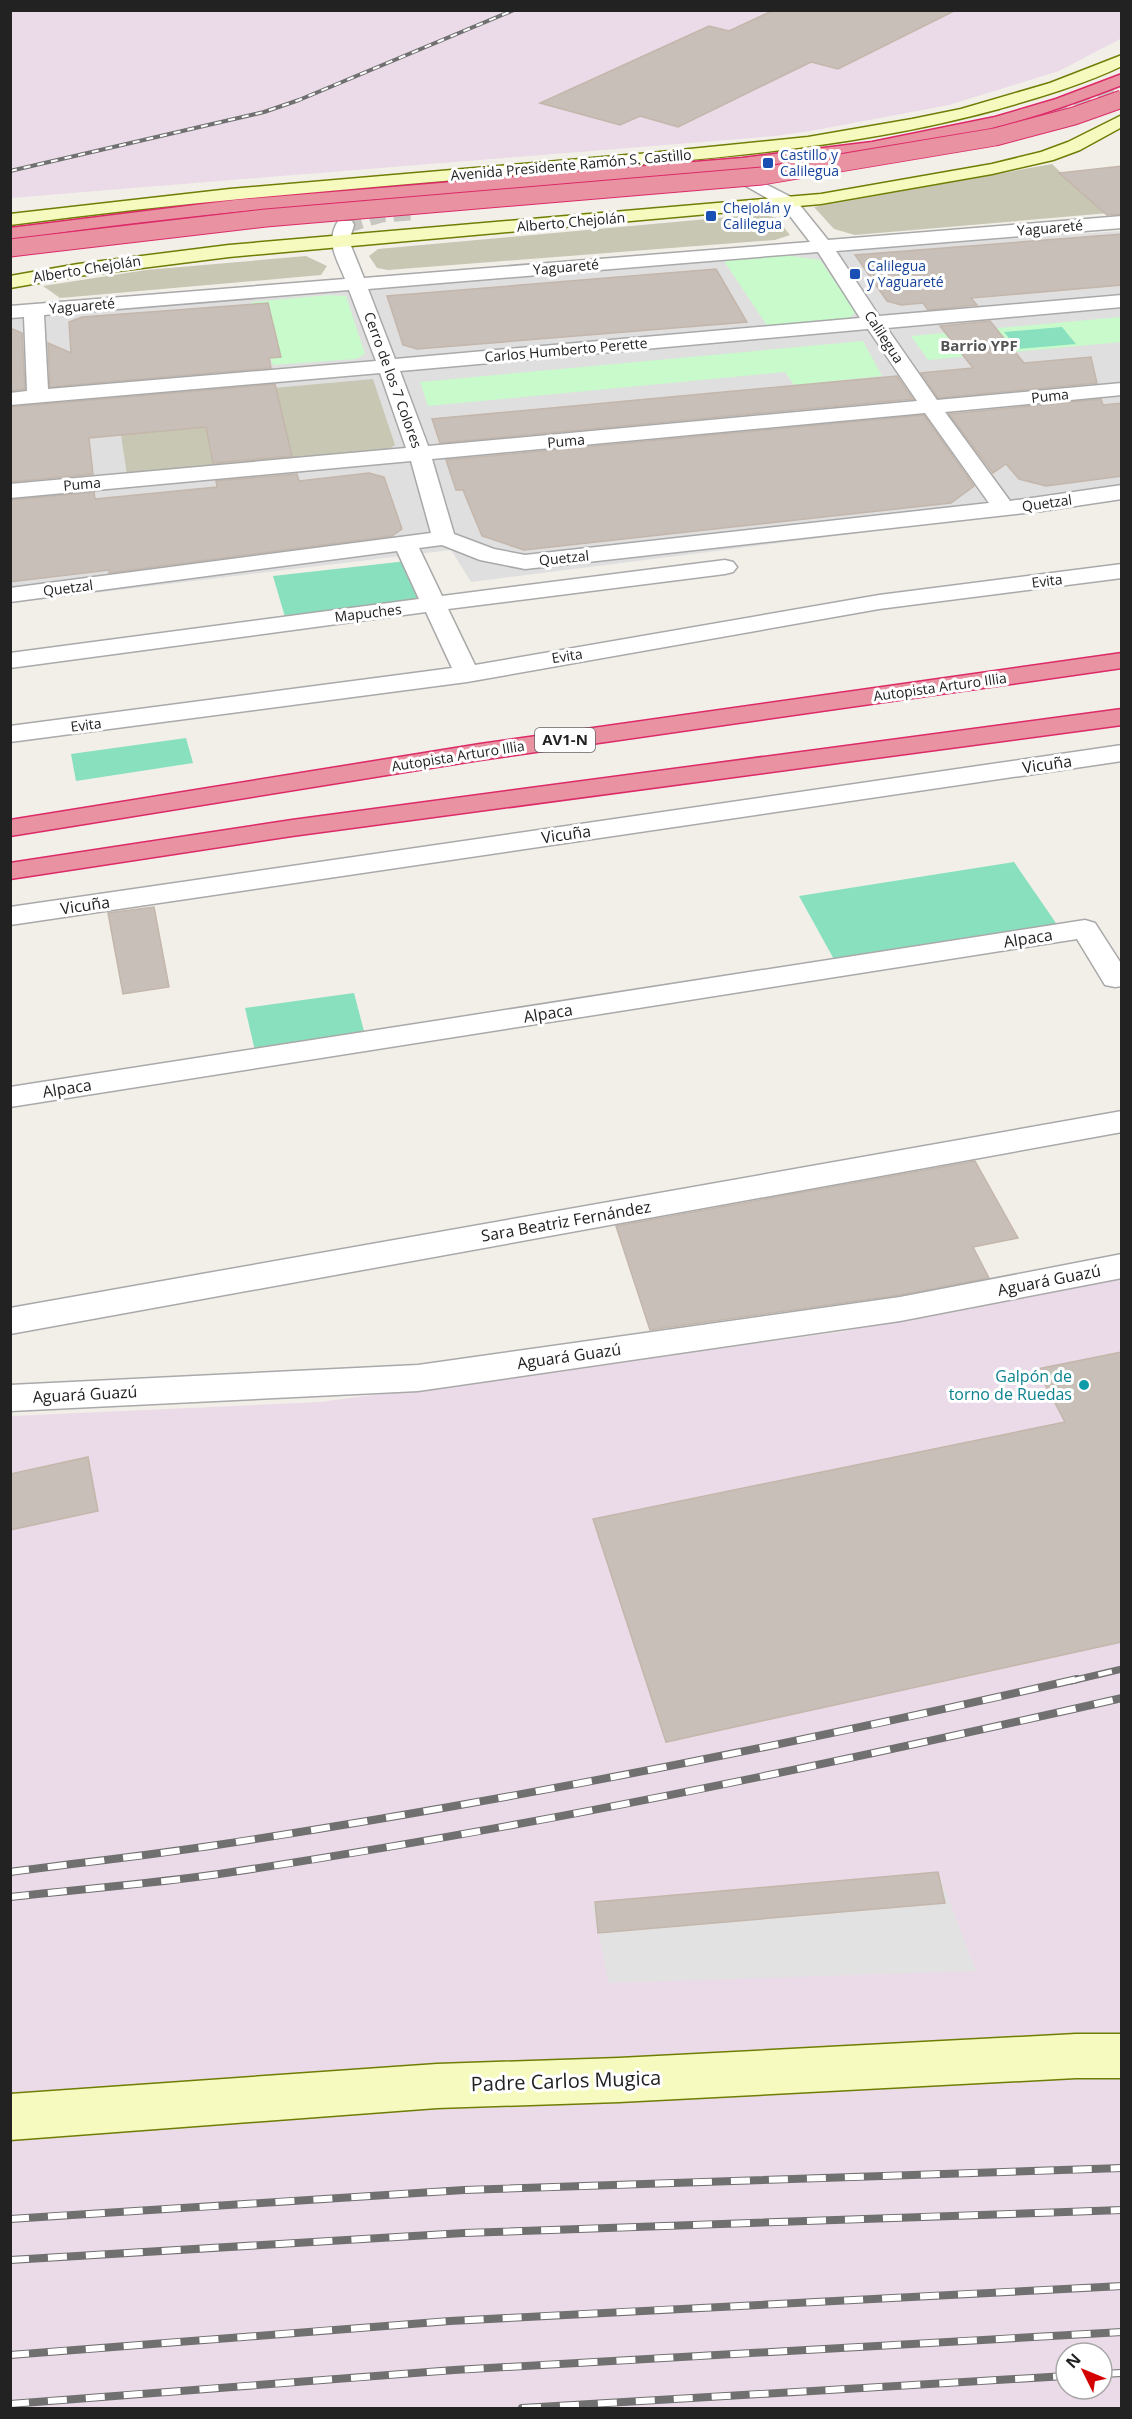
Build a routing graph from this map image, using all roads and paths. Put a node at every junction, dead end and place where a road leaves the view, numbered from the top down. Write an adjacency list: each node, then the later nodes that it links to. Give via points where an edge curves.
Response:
1 (1122, 60): 8 (main road, Avenida Presidente Ramón S. Castillo, via 995,105 820,141 187,198)
2 (1122, 79): 11 (highway, via 1051,106 980,126 746,164 264,204)
3 (1122, 99): 13 (highway, bridge, via 995,137 762,176 266,218)
4 (1121, 120): 6 (main road, via 987,157); 7 (main road, Alberto Chejolán, via 1047,156 903,186)
5 (750, 180): 6 (street, Calilegua)
6 (767, 190): 7 (street, Calilegua); 10 (main road)
7 (789, 203): 10 (main road, Alberto Chejolán); 12 (street, Calilegua)
8 (10, 220)
9 (1122, 222): 12 (street, Yaguareté)
10 (343, 233): 14 (main road, via 152,243); 15 (main road, Alberto Chejolán); 16 (street, Cerro de los 7 Colores)
11 (10, 234)
12 (823, 246): 16 (street, Yaguareté); 20 (street, Calilegua)
13 (10, 248)
14 (10, 266)
15 (10, 282)
16 (357, 283): 18 (street, Yaguareté); 21 (street, Cerro de los 7 Colores)
17 (1122, 302): 20 (street, Carlos Humberto Perette)
18 (34, 310): 19 (street, Yaguareté); 23 (street)
19 (10, 312)
20 (875, 322): 21 (street, Carlos Humberto Perette); 25 (street, Calilegua)
21 (387, 364): 23 (street, Carlos Humberto Perette); 26 (street, Cerro de los 7 Colores)
22 (1122, 389): 25 (street, Puma)
23 (38, 396): 24 (street, Carlos Humberto Perette)
24 (10, 399)
25 (932, 408): 26 (street, Puma); 29 (street, Calilegua)
26 (421, 455): 27 (street, Puma); 30 (street, Cerro de los 7 Colores)
27 (10, 491)
28 (1122, 492): 29 (street, Quetzal)
29 (1004, 508): 30 (street, Quetzal, via 525,562 488,555)
30 (444, 538): 31 (street, Quetzal)
31 (405, 543): 34 (street, Quetzal); 35 (street)
32 (726, 567): 35 (street, Mapuches)
33 (1122, 571): 38 (street, Evita, via 879,602)
34 (10, 595)
35 (435, 605): 37 (street, Mapuches); 38 (street)
36 (1122, 660): 42 (highway, Autopista Arturo Illia / AV1-N, via 480,752)
37 (10, 661)
38 (467, 674): 40 (street, Evita)
39 (1122, 717): 43 (highway, via 292,828)
40 (10, 734)
41 (1122, 753): 44 (street, Vicuña)
42 (10, 828)
43 (10, 871)
44 (10, 916)
45 (1118, 977): 46 (street, Alpaca, via 1084,929)
46 (10, 1096)
47 (1122, 1121): 49 (street, Sara Beatriz Fernández)
48 (1122, 1266): 50 (street, Aguará Guazú, via 900,1309 418,1378)
49 (10, 1321)
50 (10, 1398)
51 (1122, 2056): 52 (main road, Padre Carlos Mugica, via 437,2086)
52 (10, 2117)

